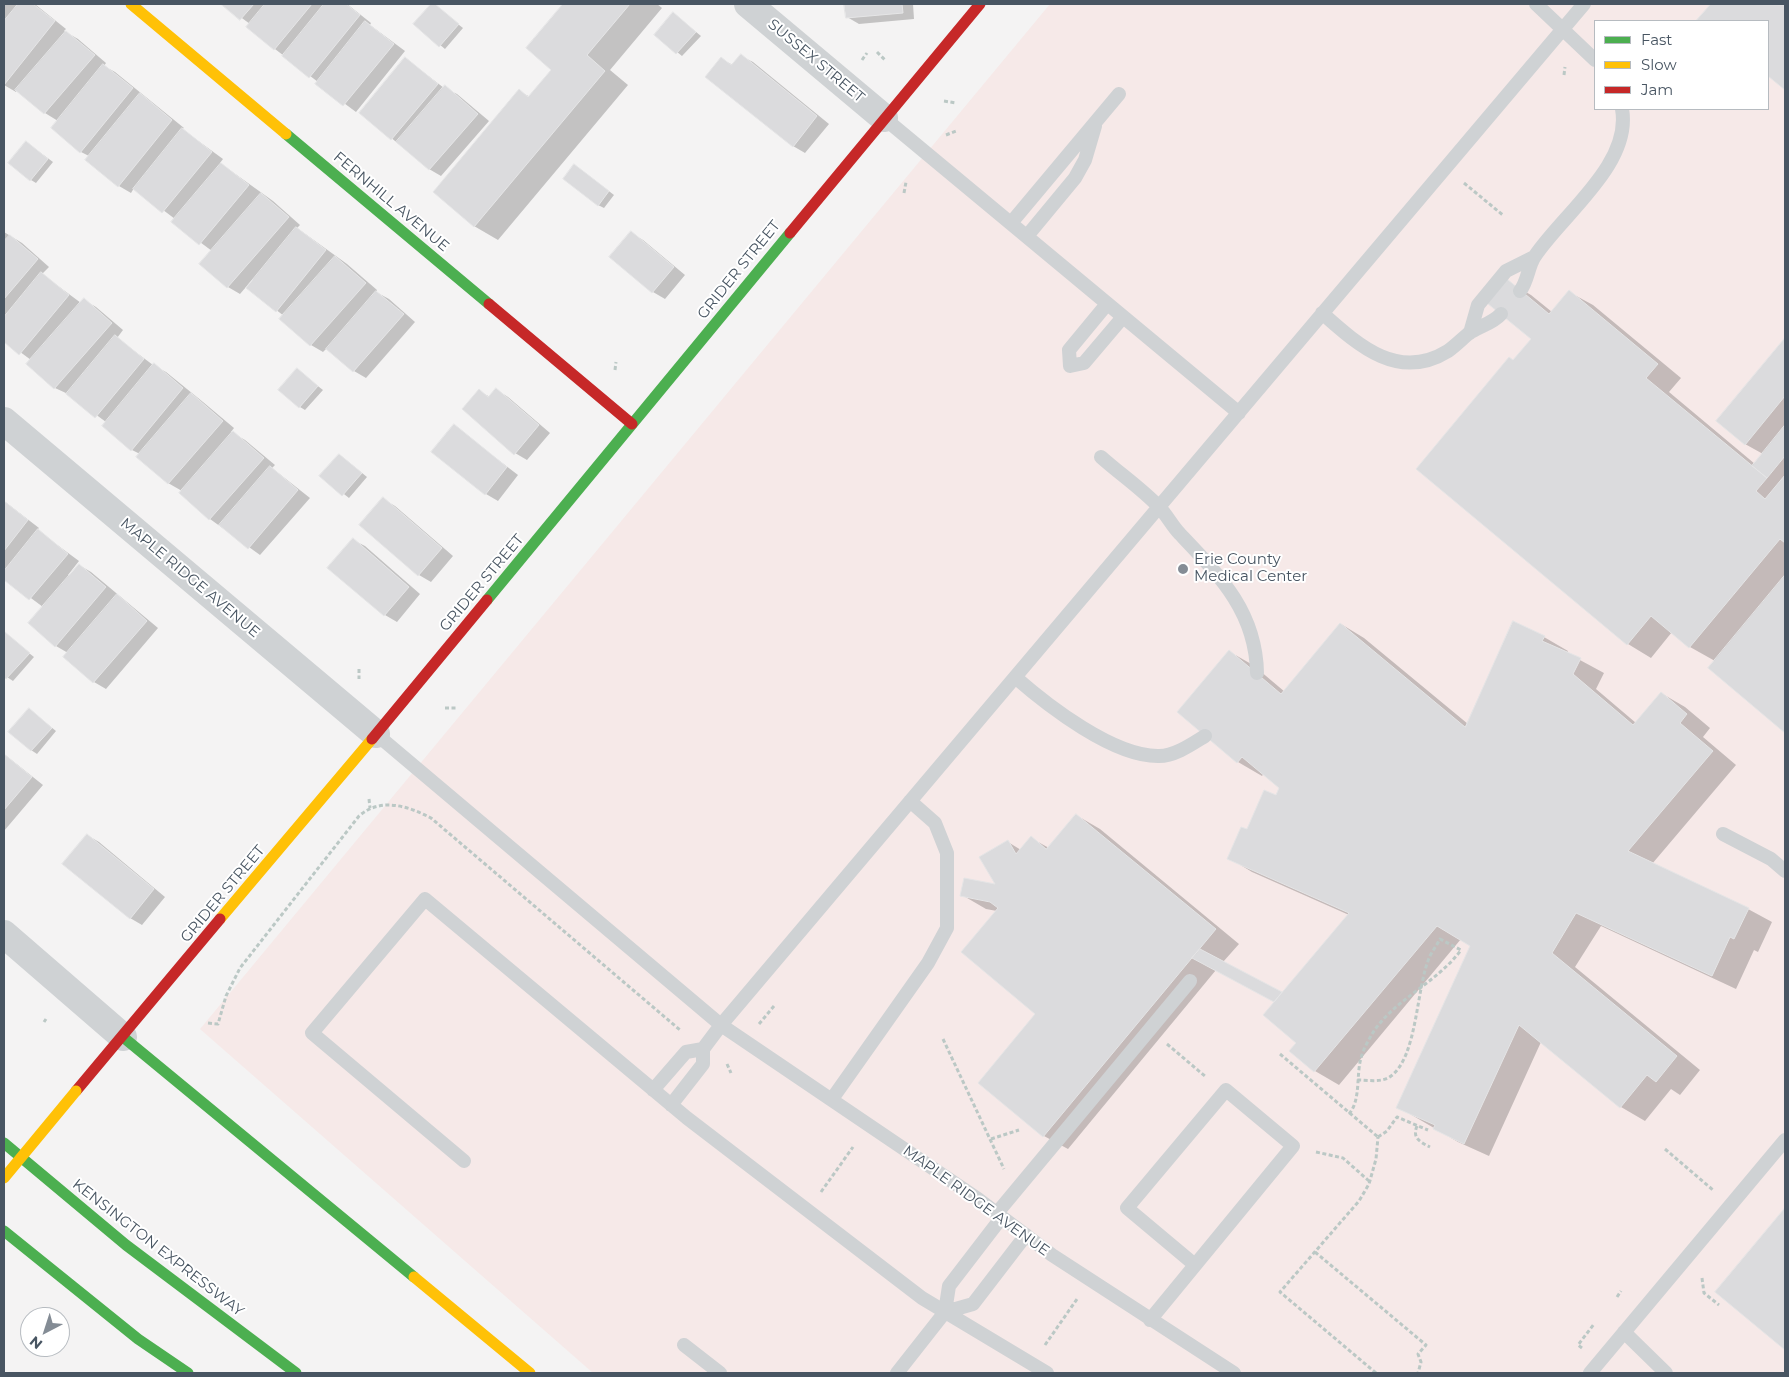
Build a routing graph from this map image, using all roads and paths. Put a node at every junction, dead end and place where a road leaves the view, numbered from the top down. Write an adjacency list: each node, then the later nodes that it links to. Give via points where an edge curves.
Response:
1 (131, 4): 39 (main road, FERNHILL AVENUE)
2 (748, 4): 18 (street, SUSSEX STREET)
3 (980, 4): 18 (main road, GRIDER STREET)
4 (1536, 4): 6 (lane)
5 (1584, 4): 6 (lane)
6 (1562, 30): 9 (lane); 31 (lane)
7 (877, 52): 10 (path)
8 (867, 53): 11 (path)
9 (1594, 59)
10 (885, 60)
11 (860, 63)
12 (1565, 67): 13 (path)
13 (1564, 75)
14 (1119, 94): 19 (lane)
15 (944, 101): 16 (path)
16 (956, 104)
17 (1622, 110): 28 (lane, via 1618,146 1608,166)
18 (884, 118): 26 (lane); 39 (main road, GRIDER STREET)
19 (1096, 121): 26 (lane); 27 (lane, via 1085,160 1075,178)
20 (956, 131): 21 (path)
21 (946, 135)
22 (906, 182): 24 (path)
23 (1463, 183): 25 (path)
24 (904, 193)
25 (1504, 216)
26 (1011, 223): 27 (lane)
27 (1027, 236): 30 (lane)
28 (1534, 257): 29 (lane); 34 (lane, via 1506,271 1478,304)
29 (1520, 291)
30 (1107, 304): 33 (lane); 33 (lane, via 1069,350 1070,366 1084,363)
31 (1322, 314): 34 (lane, via 1379,358 1399,362 1434,358); 37 (lane)
32 (1501, 314): 34 (lane)
33 (1123, 317): 37 (lane)
34 (1470, 333)
35 (616, 362): 36 (path)
36 (614, 371)
37 (1239, 413): 41 (lane)
38 (4, 421): 48 (street, MAPLE RIDGE AVENUE)
39 (632, 424): 48 (main road, GRIDER STREET)
40 (1101, 457): 41 (lane)
41 (1159, 507): 43 (lane, via 1238,603 1250,627 1257,652); 44 (lane)
42 (359, 669): 45 (path)
43 (1257, 674)
44 (1015, 677): 49 (lane, via 1043,702 1091,733 1143,754 1160,756 1186,748); 51 (lane)
45 (359, 681)
46 (445, 708): 47 (path)
47 (457, 708)
48 (376, 734): 61 (lane, MAPLE RIDGE AVENUE); 63 (main road, GRIDER STREET)
49 (1205, 736)
50 (369, 799): 52 (path)
51 (910, 802): 61 (lane); 73 (lane, via 935,823 947,852 947,928 928,964)
52 (370, 808): 60 (path, via 359,816 247,957 229,989 218,1024); 62 (path, via 381,804 397,805 431,818)
53 (1723, 834): 54 (lane, via 1771,859)
54 (1785, 871)
55 (4, 934): 63 (street)
56 (1190, 980): 93 (lane)
57 (1421, 989): 57 (path, via 1430,957 1440,939 1461,950); 71 (path, via 1384,1019 1373,1033 1360,1058); 71 (path, via 1409,1042 1398,1068 1384,1079)
58 (774, 1006): 59 (path)
59 (769, 1012)
60 (208, 1023)
61 (721, 1025): 66 (lane); 73 (lane, MAPLE RIDGE AVENUE)
62 (680, 1030)
63 (123, 1037): 89 (main road, GRIDER STREET, bridge); 112 (main road)
64 (943, 1038): 80 (path)
65 (1162, 1040): 70 (path)
66 (703, 1049): 72 (lane, via 686,1052); 74 (lane, via 703,1064)
67 (1280, 1054): 75 (path)
68 (728, 1064): 69 (path)
69 (731, 1073)
70 (1210, 1080)
71 (1357, 1080): 75 (path)
72 (653, 1090): 74 (lane); 87 (lane, via 425,898 312,1033)
73 (832, 1099): 93 (lane, MAPLE RIDGE AVENUE)
74 (671, 1105): 103 (lane, via 922,1298)
75 (1349, 1114): 79 (path)
76 (1417, 1126): 78 (path); 79 (path, via 1397,1117); 84 (path, via 1416,1138)
77 (1019, 1130): 80 (path)
78 (1428, 1130)
79 (1378, 1137): 90 (path)
80 (991, 1139): 88 (path)
81 (1785, 1140): 106 (lane)
82 (4, 1143): 111 (main road, KENSINGTON EXPRESSWAY, via 126,1245)
83 (853, 1147): 92 (path)
84 (1430, 1147)
85 (1665, 1149): 91 (path)
86 (1312, 1151): 90 (path, via 1343,1158)
87 (464, 1161)
88 (1005, 1171)
89 (4, 1178)
90 (1369, 1181): 96 (path, via 1359,1201)
91 (1717, 1194)
92 (818, 1196)
93 (1000, 1215): 95 (lane, MAPLE RIDGE AVENUE); 103 (lane, via 949,1286)
94 (4, 1231): 110 (main road, via 138,1338)
95 (1026, 1235): 103 (lane, via 973,1304); 104 (lane, MAPLE RIDGE AVENUE)
96 (1315, 1252): 117 (path, via 1280,1292); 118 (path, via 1426,1345 1418,1354 1421,1362)
97 (1195, 1265): 97 (lane, via 1294,1146 1226,1090 1127,1208); 104 (lane)
98 (1698, 1285): 102 (path, via 1702,1284 1704,1293)
99 (1621, 1291): 100 (path)
100 (1617, 1297)
101 (1075, 1302): 108 (path)
102 (1719, 1305)
103 (946, 1312): 114 (lane); 115 (lane)
104 (1150, 1320): 116 (lane, MAPLE RIDGE AVENUE)
105 (1594, 1324): 109 (path)
106 (1624, 1332): 119 (lane); 120 (lane)
107 (684, 1345): 113 (lane)
108 (1045, 1345)
109 (1578, 1345)
110 (188, 1373)
111 (296, 1373)
112 (530, 1373)
113 (720, 1373)
114 (897, 1373)
115 (1047, 1373)
116 (1234, 1373)
117 (1376, 1373)
118 (1418, 1373)
119 (1590, 1373)
120 (1666, 1373)

